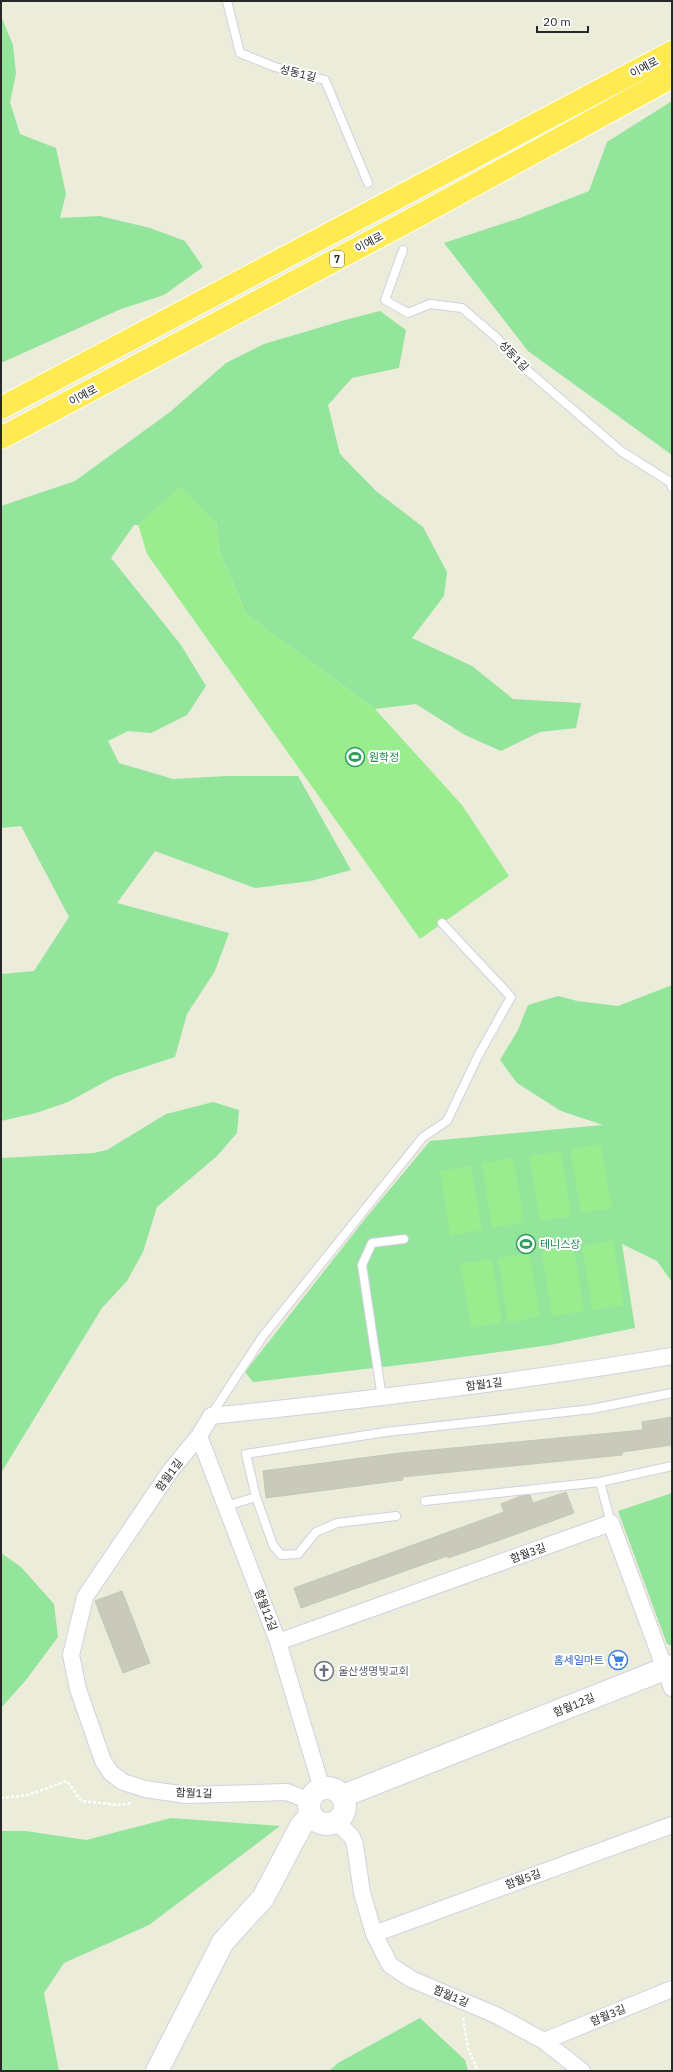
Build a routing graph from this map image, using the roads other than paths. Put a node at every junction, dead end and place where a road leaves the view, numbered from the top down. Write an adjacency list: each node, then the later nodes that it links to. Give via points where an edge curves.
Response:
1 (227, 1): 4 (lane, 성동1길, via 240,53 275,67 325,80)
2 (672, 52): 6 (highway, 이예로 / 7)
3 (672, 77): 7 (highway, 이예로 / 7, via 416,217)
4 (368, 183)
5 (404, 250): 8 (lane, 성동1길, via 385,300 408,313 430,304 462,308 497,338 520,364 620,451 670,482)
6 (1, 408)
7 (1, 438)
8 (672, 487)
9 (442, 923): 14 (lane, via 511,997 478,1056 447,1121 423,1137 263,1336)
10 (404, 1239): 13 (lane, via 372,1243 362,1265)
11 (672, 1356): 13 (street, 함월1길, via 570,1373)
12 (672, 1393): 18 (lane, via 592,1409 386,1432 246,1454)
13 (382, 1398): 14 (street, 함월1길)
14 (211, 1416): 15 (street, 함월1길)
15 (199, 1436): 20 (street, 함월12길); 26 (street, 함월1길, via 171,1470 85,1597 71,1655 78,1689 103,1761 111,1773 123,1782 145,1789 186,1795 287,1792)
16 (672, 1466): 17 (lane)
17 (600, 1482): 19 (lane); 22 (lane)
18 (256, 1497): 20 (lane); 21 (lane, via 273,1545 281,1555 298,1554 316,1532 337,1523)
19 (425, 1501)
20 (226, 1506): 23 (street, 함월12길)
21 (396, 1516)
22 (611, 1523): 23 (street, 함월3길); 24 (street)
23 (278, 1642): 26 (street, 함월12길)
24 (670, 1674): 25 (street, 함월12길)
25 (342, 1796): 26 (street, via 334,1789); 27 (street, via 346,1808)
26 (314, 1802): 27 (street, via 320,1823 326,1825); 32 (street, via 263,1898 223,1942)
27 (337, 1822): 29 (street, 함월1길, via 355,1845 362,1893)
28 (672, 1825): 29 (street, 함월5길)
29 (374, 1934): 31 (street, 함월1길, via 390,1965 411,1979 498,2016)
30 (672, 1989): 31 (street, 함월3길)
31 (544, 2041): 33 (street, 함월1길)
32 (157, 2071)
33 (582, 2071)

